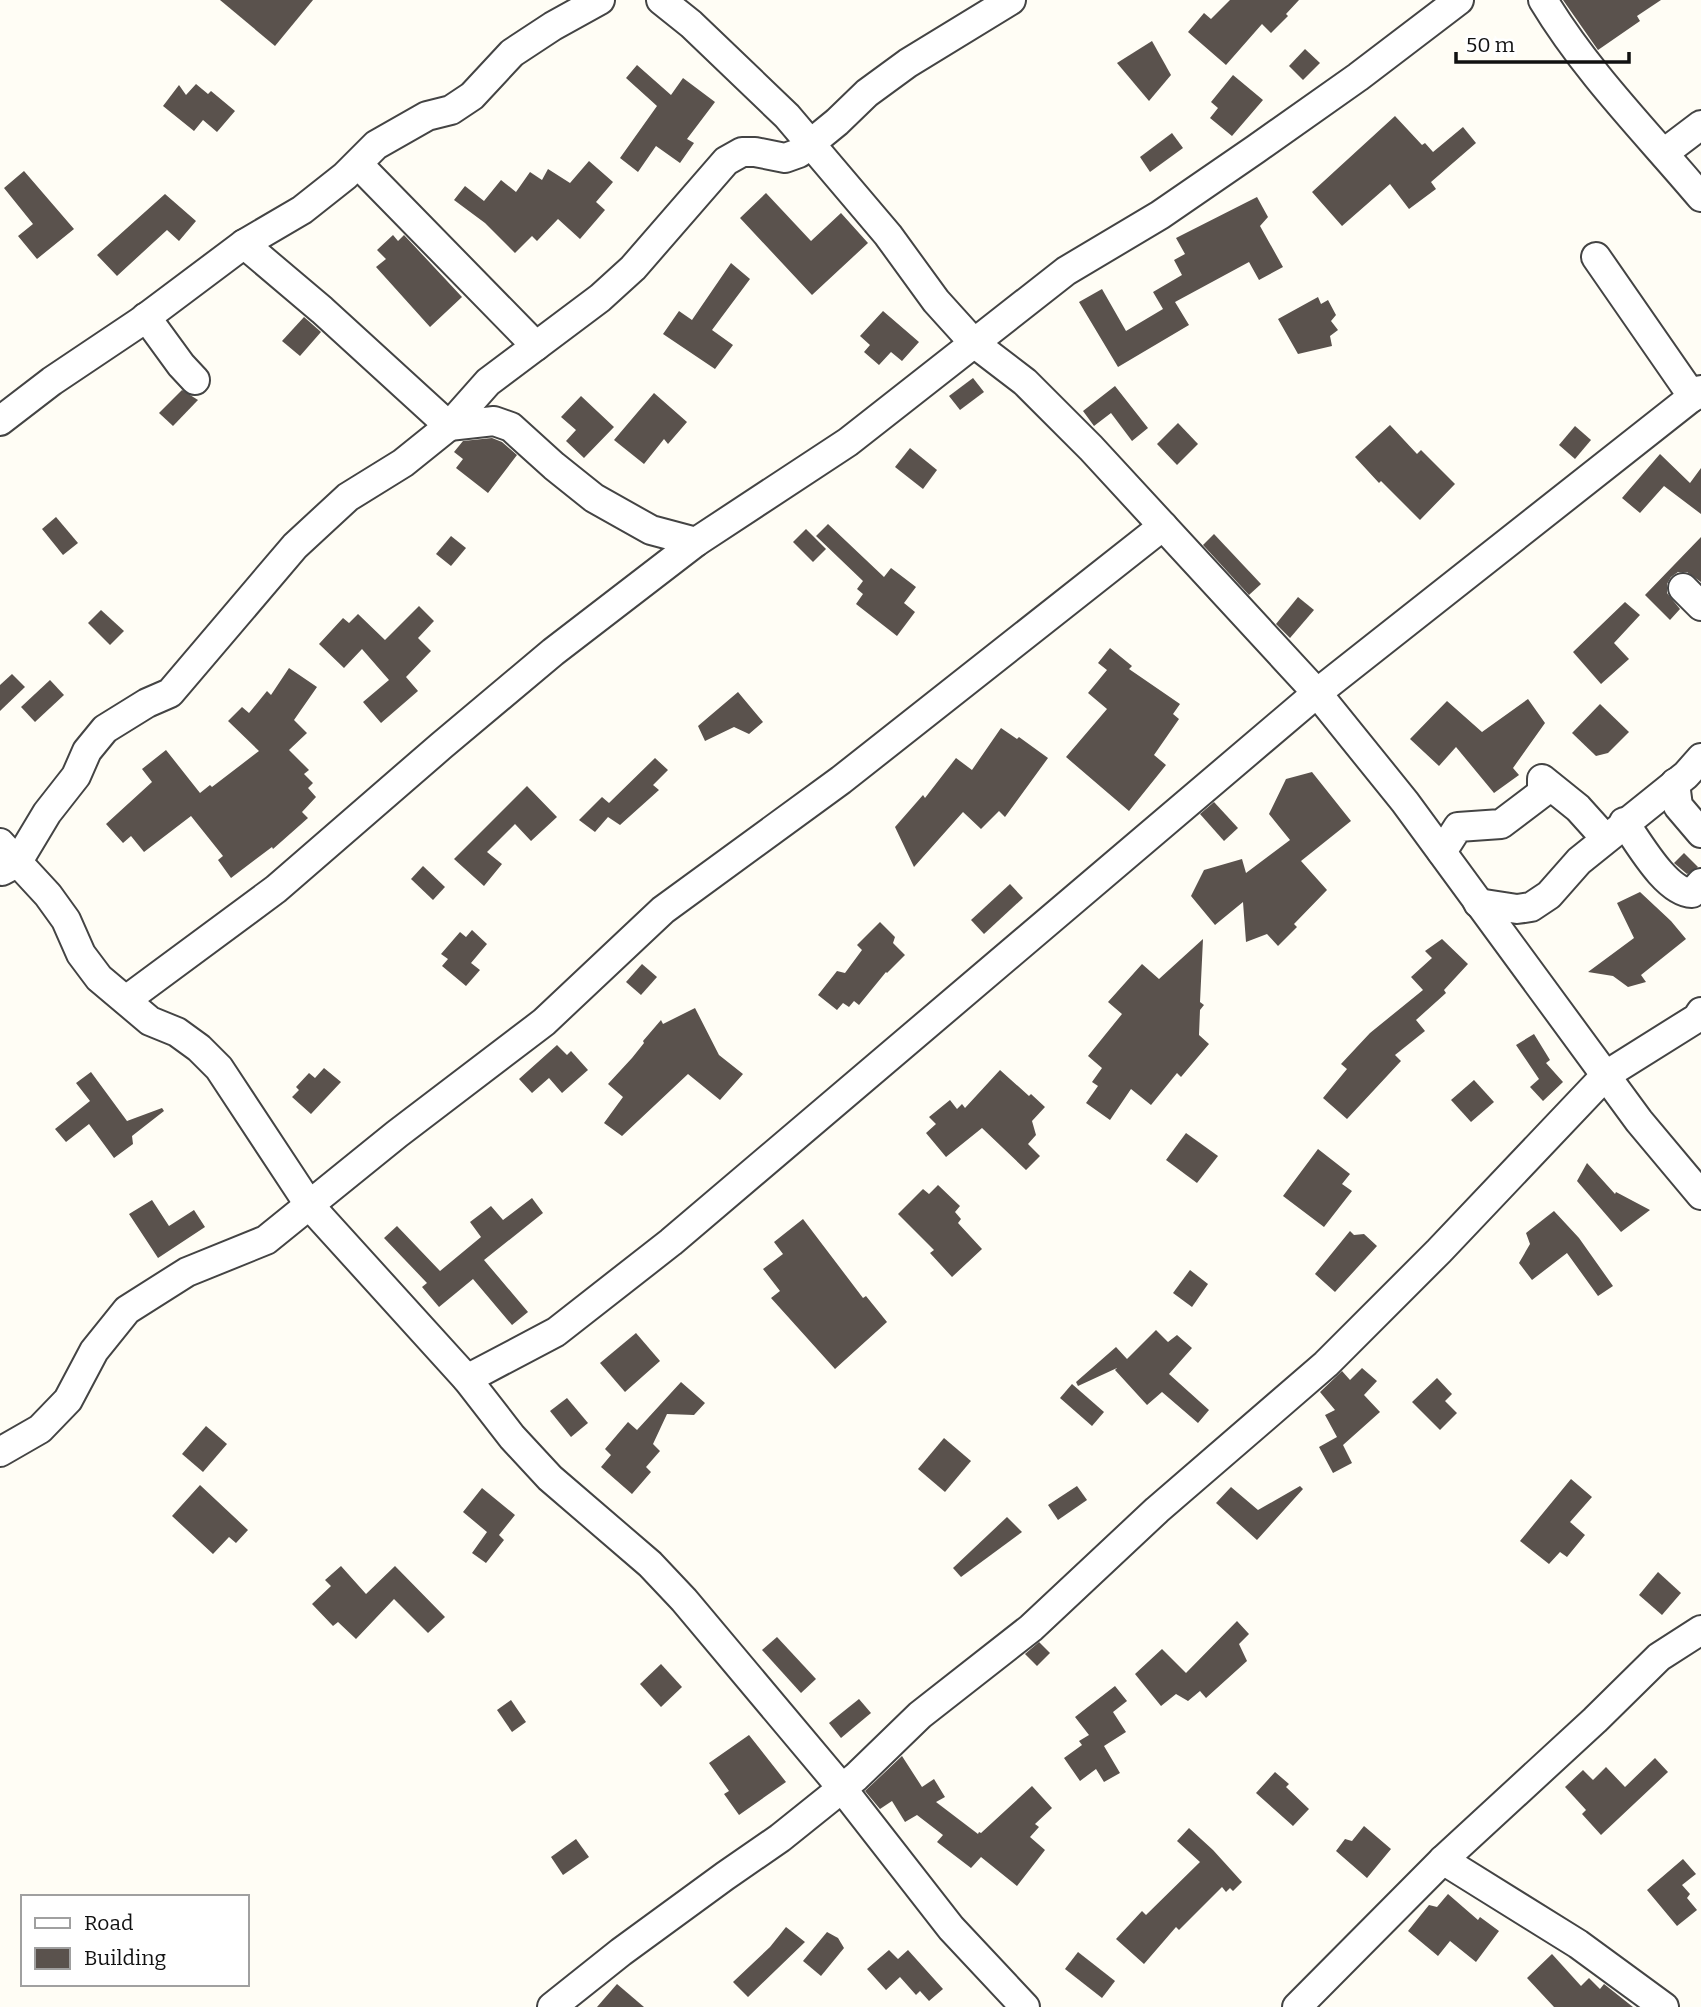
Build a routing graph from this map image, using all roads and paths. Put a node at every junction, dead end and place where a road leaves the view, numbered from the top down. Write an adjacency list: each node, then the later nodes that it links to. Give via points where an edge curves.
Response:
1 (600, 0): 9 (street, via 512,53 472,96 376,145)
2 (660, 0): 7 (street, via 732,62)
3 (1011, 0): 7 (street, via 908,63)
4 (1460, 0): 14 (street, via 1256,149 1160,215 1066,271)
5 (1543, 0): 8 (street, via 1615,101)
6 (1701, 125): 8 (street)
7 (809, 143): 14 (street); 15 (street, via 785,158 742,152 726,161 633,268)
8 (1664, 153): 10 (street)
9 (358, 163): 11 (street, via 302,210); 15 (street)
10 (1701, 197)
11 (244, 244): 13 (street); 19 (street)
12 (1596, 257): 17 (street)
13 (146, 317): 16 (street); 18 (street)
14 (974, 343): 20 (street, via 1025,382); 21 (street, via 848,442)
15 (536, 346): 19 (street, via 488,382)
16 (195, 380)
17 (1697, 393): 22 (street)
18 (0, 421)
19 (449, 426): 21 (street, via 494,421 512,427 594,498 652,530); 28 (street, via 403,463 348,497 295,546 170,693 105,729 76,776)
20 (1163, 526): 22 (street); 35 (street, via 841,780 663,910 544,1022)
21 (696, 542): 31 (street, via 553,652 276,889)
22 (1317, 693): 27 (street); 36 (street, via 671,1242 556,1332)
23 (1701, 758): 24 (street)
24 (1675, 783): 25 (street); 26 (street, via 1678,806)
25 (1615, 830): 27 (street, via 1542,779 1542,793 1530,803 1500,824 1458,827); 29 (street, via 1669,884 1692,893); 30 (street, via 1531,908)
26 (1701, 833)
27 (1442, 852): 30 (street)
28 (6, 859): 31 (street, via 47,895 99,978)
29 (1701, 883)
30 (1478, 903): 33 (street)
31 (126, 1000): 35 (street, via 150,1021 199,1048 219,1068)
32 (1701, 1012): 33 (street)
33 (1606, 1075): 34 (street); 39 (street, via 1326,1364 1157,1510 1031,1628 920,1715)
34 (1701, 1195)
35 (310, 1206): 36 (street); 37 (street, via 266,1240 187,1272 127,1310 94,1351 68,1400 40,1429)
36 (467, 1379): 39 (street, via 550,1478 650,1564 684,1600)
37 (0, 1452)
38 (1701, 1630): 40 (street, via 1659,1657)
39 (841, 1787): 41 (street, via 780,1838); 42 (street, via 951,1928)
40 (1443, 1860): 43 (street); 44 (street, via 1578,1944)
41 (552, 2007)
42 (1025, 2007)
43 (1297, 2007)
44 (1664, 2007)

